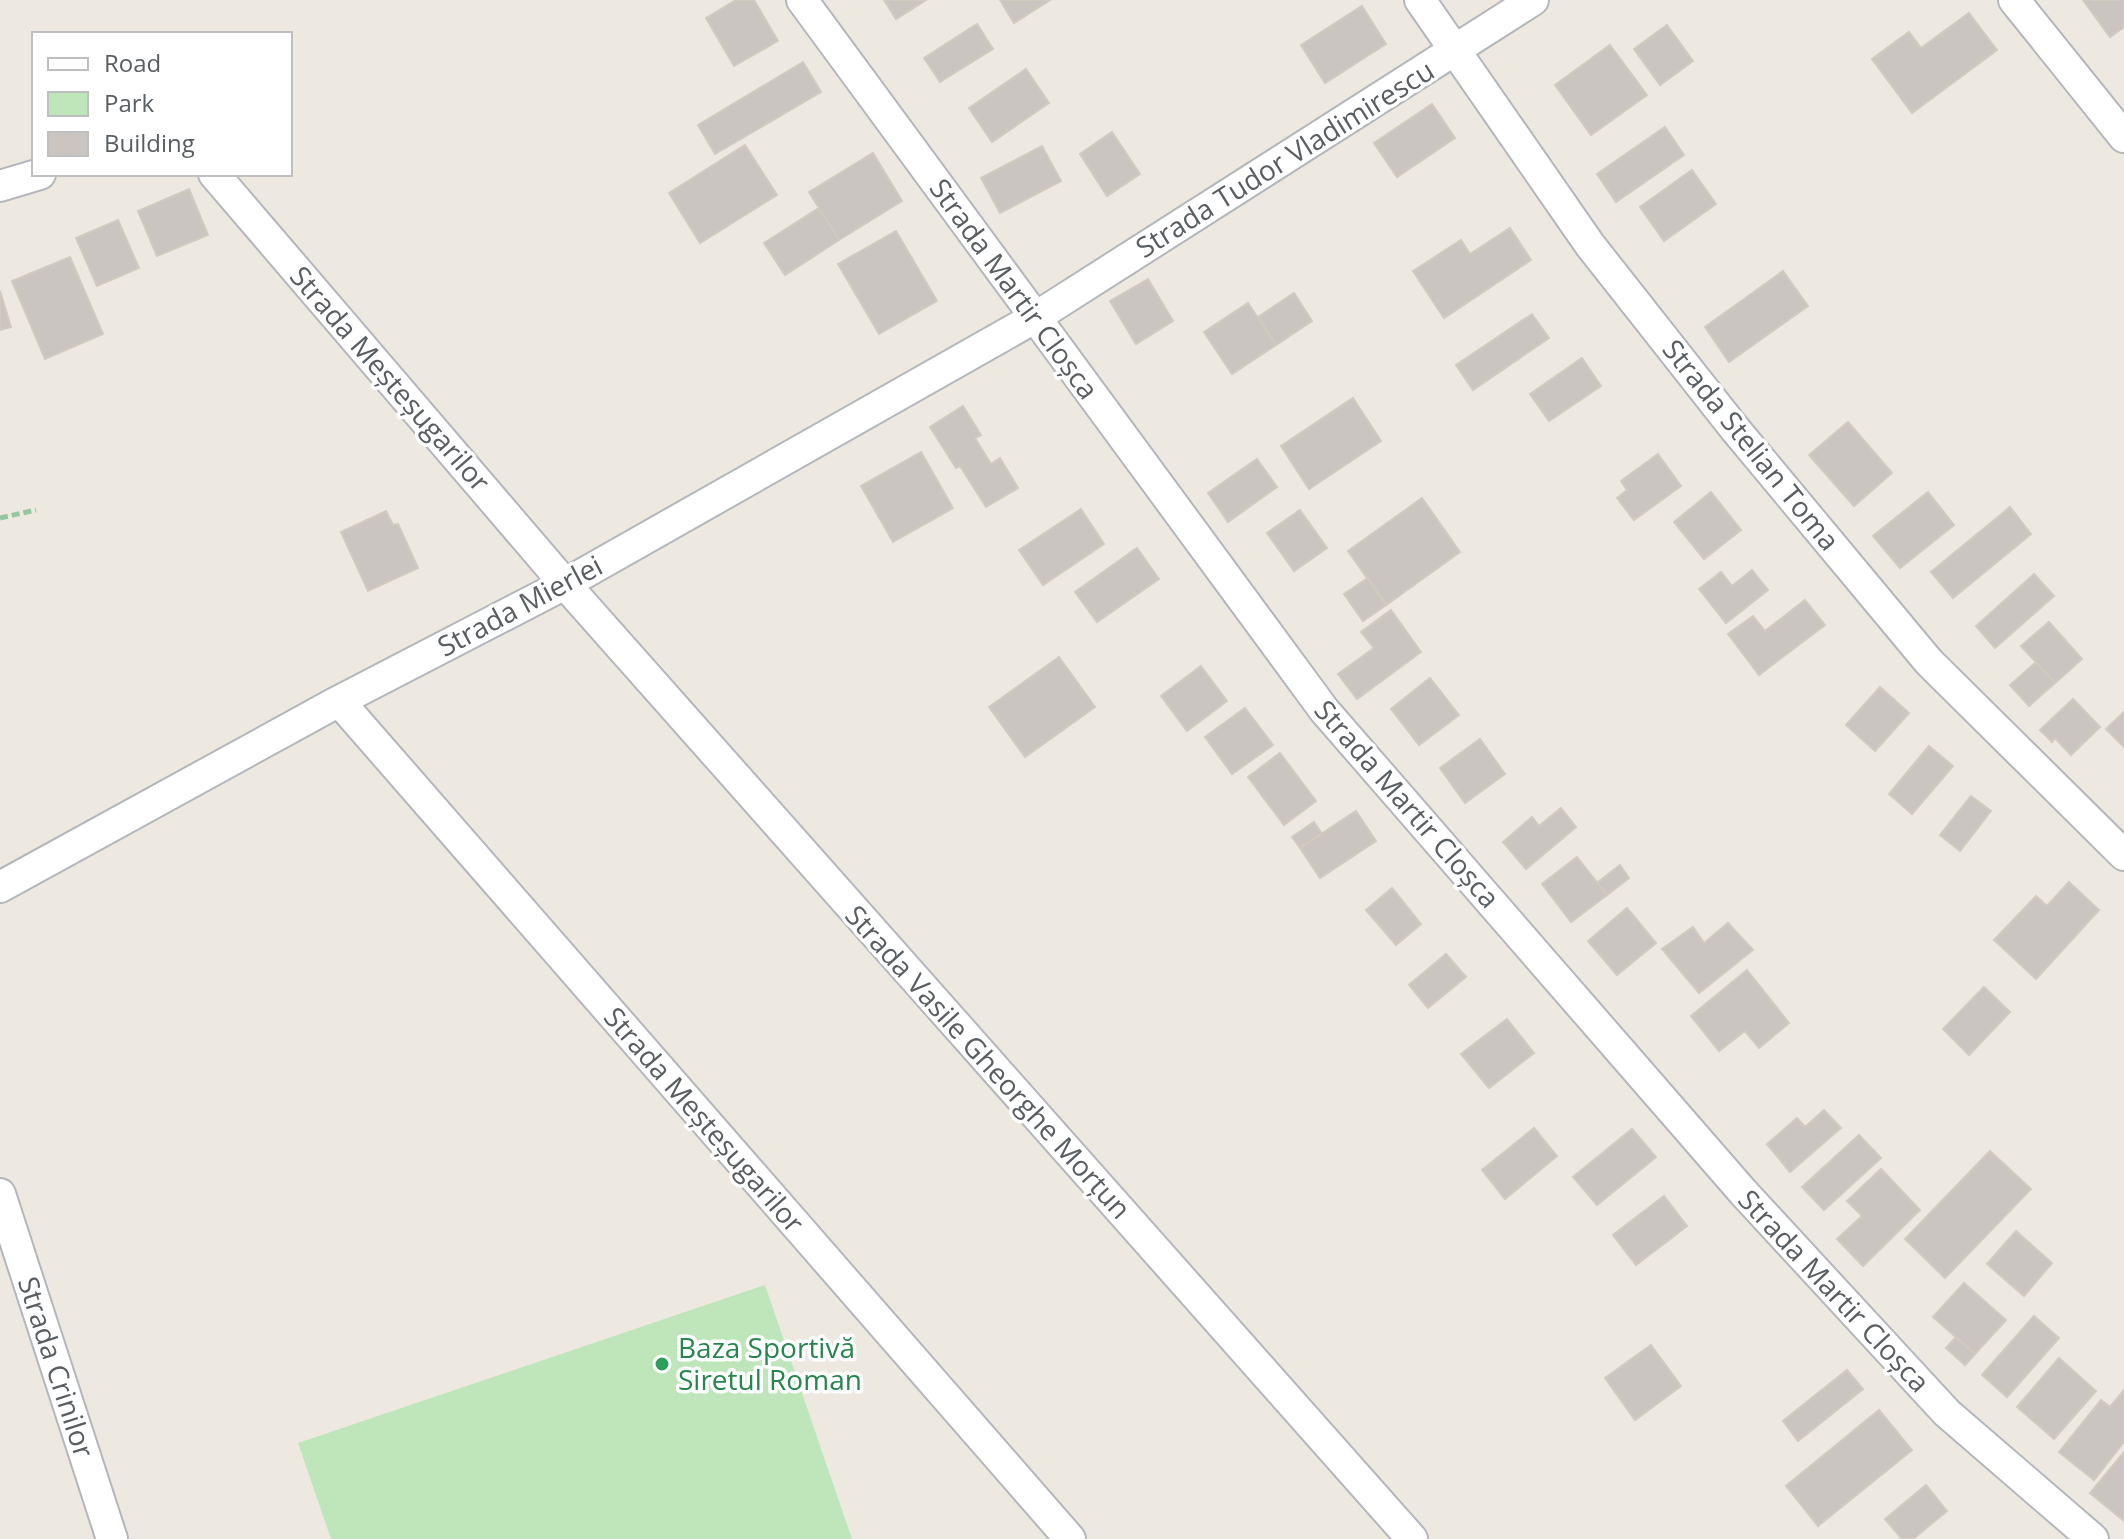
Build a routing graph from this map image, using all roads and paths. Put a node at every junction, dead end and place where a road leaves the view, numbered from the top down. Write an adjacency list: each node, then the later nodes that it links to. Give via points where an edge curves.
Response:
1 (802, 0): 10 (street, Strada Martir Cloșca)
2 (1420, 0): 5 (street, Strada Stelian Toma)
3 (1533, 0): 5 (street, Strada Tudor Vladimirescu)
4 (2014, 0): 6 (street)
5 (1457, 51): 10 (street, Strada Tudor Vladimirescu); 15 (street, Strada Stelian Toma, via 1590,245 1735,429 1929,662)
6 (2124, 137)
7 (33, 176): 9 (street)
8 (216, 176): 13 (street, Strada Meșteșugarilor)
9 (0, 186)
10 (1036, 317): 13 (street, Strada Mierlei); 21 (street, Strada Martir Cloșca, via 1324,710 1743,1192 1947,1413)
11 (36, 510): 12 (path)
12 (0, 518)
13 (565, 584): 14 (street, Strada Mierlei); 20 (street, Strada Vasile Gheorghe Morțun)
14 (339, 701): 16 (street, Strada Mierlei); 19 (street, Strada Meșteșugarilor)
15 (2124, 855)
16 (0, 887)
17 (0, 1194): 18 (street, Strada Crinilor)
18 (112, 1539)
19 (1070, 1539)
20 (1412, 1539)
21 (2093, 1539)

